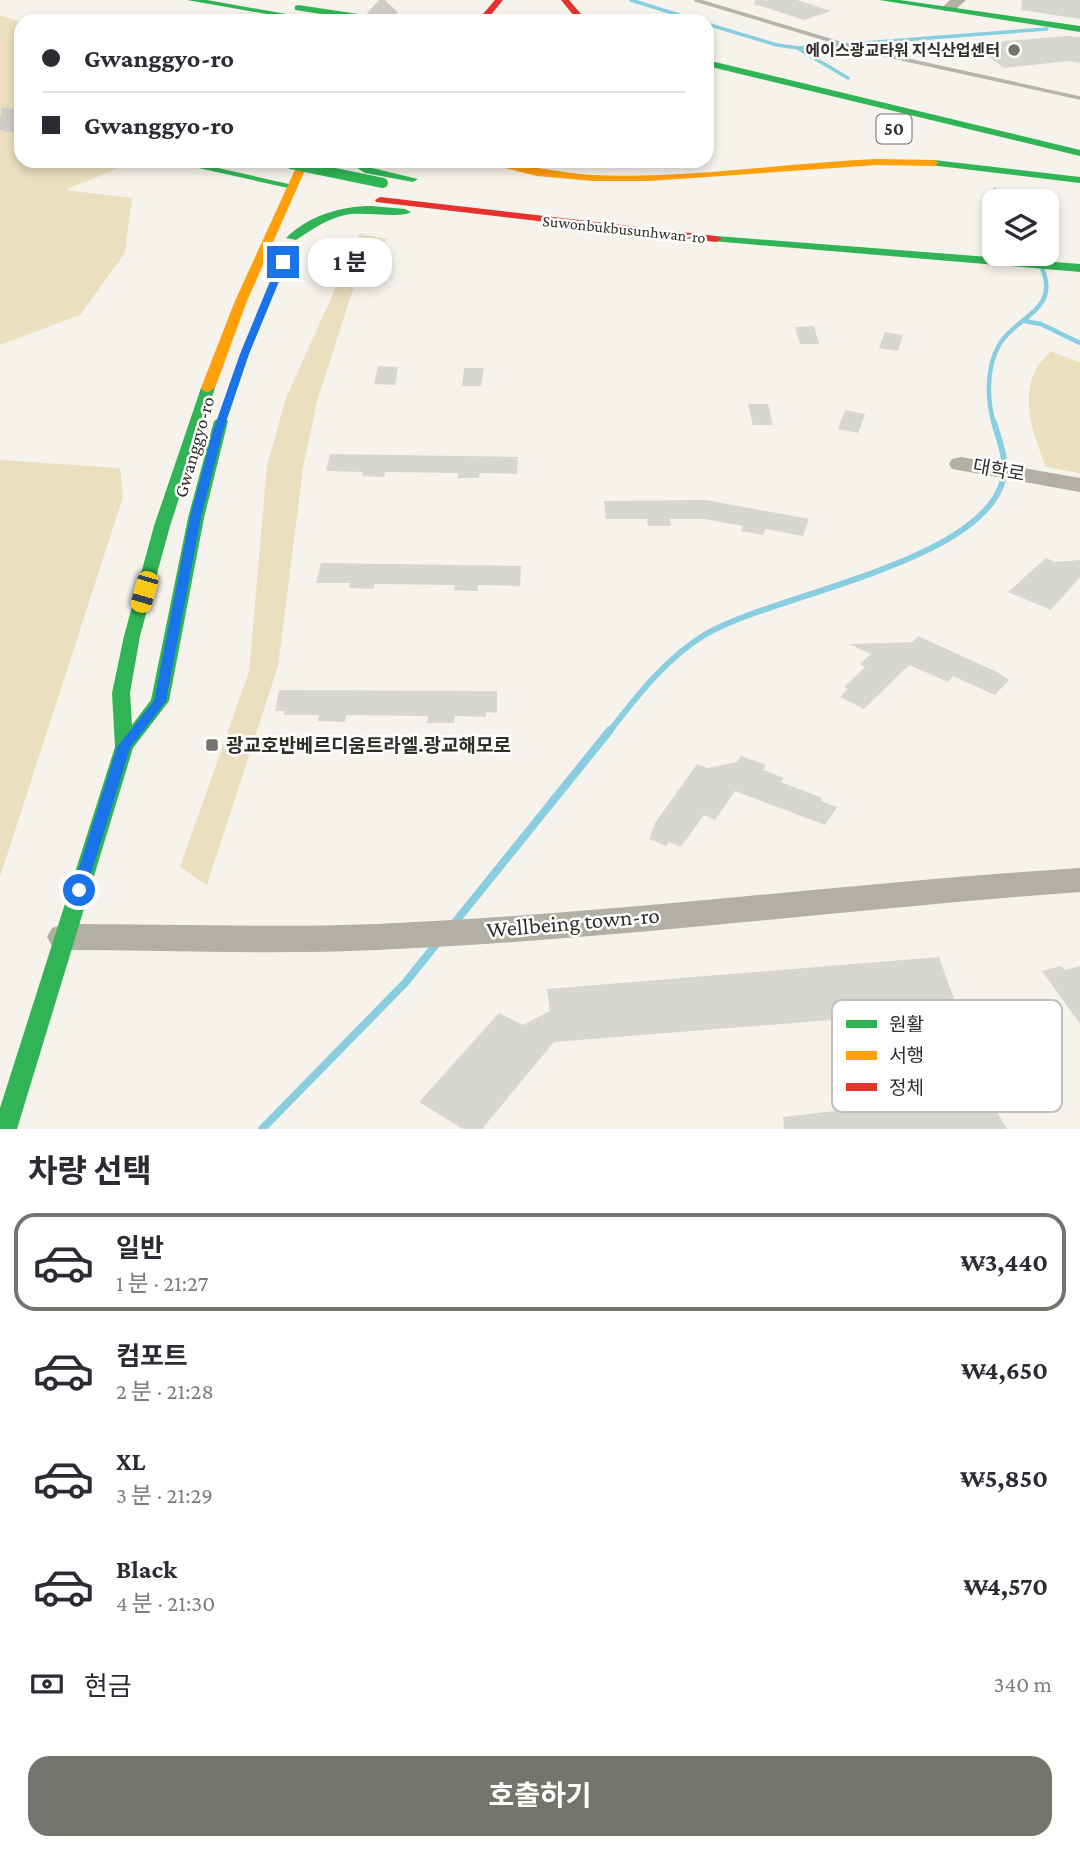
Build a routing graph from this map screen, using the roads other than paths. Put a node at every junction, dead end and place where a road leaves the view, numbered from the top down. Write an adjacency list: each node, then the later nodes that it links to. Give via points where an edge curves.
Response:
1 (181, 0): 8 (main road)
2 (191, 0): 9 (main road)
3 (244, 0): 10 (main road)
4 (499, 0): 11 (main road)
5 (565, 0): 12 (main road)
6 (883, 0): 7 (main road)
7 (954, 4): 13 (main road)
8 (256, 14)
9 (278, 14)
10 (336, 14)
11 (487, 14)
12 (577, 14)
13 (1080, 29)
14 (714, 64): 16 (main road)
15 (729, 85): 18 (main road, 50)
16 (1080, 153)
17 (1015, 156): 27 (main road)
18 (1080, 161)
19 (206, 168): 22 (main road, via 315,188)
20 (290, 168): 42 (main road, Gwanggyo-ro, via 275,230 248,280 220,350 162,526 121,694)
21 (309, 168): 30 (main road, Suwonbukbusunhwan-ro, bridge)
22 (323, 168)
23 (364, 168): 29 (main road)
24 (511, 168): 28 (main road, via 597,179 875,161 960,164)
25 (570, 168): 26 (main road)
26 (597, 168)
27 (1080, 170)
28 (1080, 180)
29 (427, 181)
30 (382, 192): 31 (main road, Suwonbukbusunhwan-ro); 34 (main road, Suwonbukbusunhwan-ro); 38 (main road, Suwonbukbusunhwan-ro, via 684,236)
31 (341, 193)
32 (308, 206): 38 (main road, via 289,245 326,214 346,208 624,238)
33 (891, 236): 34 (main road)
34 (957, 244): 35 (main road, Suwonbukbusunhwan-ro)
35 (982, 246)
36 (1059, 254): 37 (main road, Suwonbukbusunhwan-ro)
37 (1078, 258): 38 (main road, Suwonbukbusunhwan-ro)
38 (972, 260)
39 (227, 405): 42 (main road, Gwanggyo-ro, via 196,517 160,701)
40 (961, 464): 41 (street, 대학로)
41 (1080, 485)
42 (124, 747): 44 (main road, Gwanggyo-ro)
43 (1080, 880): 44 (street, Wellbeing town-ro, via 375,937)
44 (64, 937): 45 (main road, Gwanggyo-ro)
45 (5, 1129)

